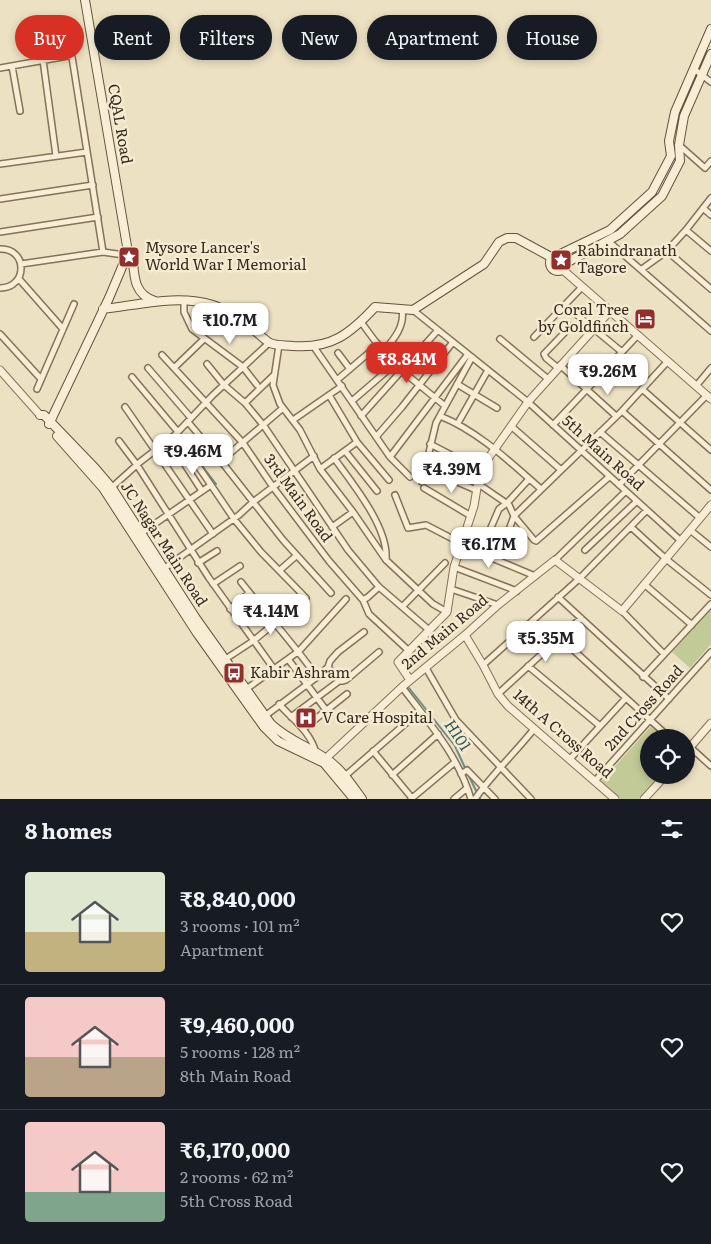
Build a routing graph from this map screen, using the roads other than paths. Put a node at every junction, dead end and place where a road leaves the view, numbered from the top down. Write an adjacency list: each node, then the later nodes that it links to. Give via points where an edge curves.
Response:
1 (85, 0): 32 (main road, CQAL Road)
2 (711, 28): 8 (main road)
3 (711, 54): 9 (main road)
4 (43, 60): 6 (street); 14 (street)
5 (73, 60): 13 (street)
6 (12, 66): 7 (street); 11 (street)
7 (0, 68)
8 (694, 69): 9 (street); 33 (main road, via 675,112 669,141 671,156 652,192 610,230)
9 (702, 75): 10 (street); 12 (main road, via 684,116)
10 (711, 82)
11 (20, 112)
12 (678, 145): 17 (street); 27 (main road, via 680,161 662,196 620,234)
13 (88, 152): 14 (street); 19 (street)
14 (56, 156): 16 (street)
15 (711, 161): 17 (street)
16 (0, 164)
17 (705, 168): 18 (street)
18 (711, 174)
19 (93, 185): 21 (street); 24 (street)
20 (711, 198): 22 (street)
21 (0, 199)
22 (703, 208): 23 (street); 25 (street)
23 (711, 215)
24 (98, 217): 26 (street); 31 (street)
25 (686, 230): 29 (street); 30 (street)
26 (0, 232)
27 (608, 240): 35 (main road); 36 (street)
28 (0, 249): 34 (street, via 12,251)
29 (667, 251): 36 (street); 40 (street)
30 (711, 251)
31 (104, 252): 32 (street); 34 (street)
32 (127, 257): 42 (main road, CQAL Road, via 142,295); 45 (main road)
33 (554, 258): 35 (main road, via 562,256); 35 (main road, via 553,269 558,271); 47 (main road, via 516,238 507,238 498,242 484,264)
34 (21, 264): 37 (street)
35 (564, 266): 38 (street)
36 (642, 269): 54 (street)
37 (19, 279): 39 (street); 52 (street)
38 (582, 287): 44 (street); 48 (street)
39 (0, 288)
40 (711, 289)
41 (184, 300): 42 (main road); 58 (street, via 187,320); 60 (main road, via 213,305)
42 (157, 301): 45 (main road)
43 (74, 304): 52 (street)
44 (565, 305): 51 (street); 57 (street)
45 (103, 309): 116 (main road)
46 (402, 310): 47 (main road); 49 (main road, via 376,306); 65 (street, via 403,322)
47 (413, 310): 53 (street, 5th Main Road)
48 (610, 311): 51 (street); 56 (street)
49 (361, 322): 63 (street); 64 (main road, via 338,339)
50 (571, 326): 73 (street, via 544,354)
51 (594, 328): 66 (street); 73 (street)
52 (63, 329): 83 (street)
53 (438, 330): 61 (street, 5th Main Road); 79 (street)
54 (711, 330)
55 (0, 334): 83 (street)
56 (638, 335): 66 (street); 70 (street)
57 (534, 337)
58 (204, 339): 72 (street); 75 (street)
59 (500, 339): 84 (street)
60 (270, 342): 62 (main road); 72 (street)
61 (453, 342): 69 (street, 5th Main Road); 86 (street)
62 (279, 345): 64 (main road); 81 (street)
63 (378, 345): 65 (street); 77 (street)
64 (314, 347): 85 (street)
65 (384, 351): 99 (street, via 396,364)
66 (622, 352): 93 (street)
67 (338, 353): 77 (street)
68 (162, 355): 75 (street, 3rd Main Road)
69 (470, 356): 80 (street, 5th Main Road); 87 (street); 98 (street)
70 (668, 361): 91 (street); 94 (street)
71 (206, 364): 88 (street, 2nd Main Road)
72 (243, 367): 88 (street); 89 (street)
73 (559, 367): 84 (street); 93 (street)
74 (148, 368): 112 (street)
75 (174, 368): 101 (street, 3rd Main Road)
76 (711, 368): 91 (street)
77 (350, 369): 85 (street)
78 (0, 370): 108 (street, JC Nagar Main Road)
79 (402, 370): 86 (street); 109 (street)
80 (488, 370): 95 (street); 100 (street, 5th Main Road)
81 (274, 375): 102 (street); 105 (street, via 273,385)
82 (132, 377): 120 (street)
83 (41, 379): 92 (street)
84 (548, 379): 100 (street)
85 (337, 380): 90 (street)
86 (420, 384): 98 (street); 122 (street)
87 (457, 384): 95 (street); 103 (street)
88 (224, 385): 101 (street); 102 (street, 2nd Main Road)
89 (257, 385)
90 (342, 386): 96 (street); 99 (street)
91 (696, 386): 97 (street)
92 (37, 389)
93 (587, 389): 111 (street); 117 (street)
94 (642, 389): 107 (street); 114 (street)
95 (474, 394): 106 (street); 115 (street)
96 (329, 395): 113 (street); 125 (street)
97 (709, 397): 114 (street)
98 (434, 398): 103 (street); 136 (street)
99 (352, 401): 109 (street)
100 (528, 402): 117 (street, 5th Main Road); 119 (street)
101 (205, 403): 112 (street); 127 (street, 3rd Main Road)
102 (245, 403): 118 (street, 2nd Main Road)
103 (445, 406): 110 (street)
104 (125, 407): 131 (street)
105 (283, 408): 113 (street); 118 (street)
106 (497, 408)
107 (622, 410): 111 (street); 126 (street)
108 (40, 414): 116 (main road, JC Nagar Main Road)
109 (360, 416): 122 (street)
110 (440, 416): 115 (street); 128 (street)
111 (616, 416): 121 (street)
112 (189, 420): 120 (street); 138 (street)
113 (293, 420): 135 (street)
114 (679, 422): 126 (street); 130 (street)
115 (458, 423): 129 (street)
116 (49, 424): 157 (main road, JC Nagar Main Road)
117 (553, 425): 133 (street, 5th Main Road)
118 (264, 426): 127 (street); 144 (street, 2nd Main Road)
119 (511, 426): 129 (street); 142 (street)
120 (178, 432): 123 (street)
121 (600, 432): 133 (street); 139 (street)
122 (376, 437): 136 (street)
123 (169, 440): 131 (street); 160 (street)
124 (119, 442): 140 (street)
125 (357, 442): 132 (street); 149 (street)
126 (660, 442): 139 (street); 159 (street)
127 (243, 444): 138 (street); 153 (street, 3rd Main Road)
128 (430, 444): 143 (street); 150 (street)
129 (494, 449): 143 (street); 148 (street)
130 (711, 450)
131 (155, 451): 140 (street); 163 (street)
132 (345, 451): 137 (street); 158 (street)
133 (580, 451): 142 (street); 147 (street, 5th Main Road)
134 (191, 456): 151 (street)
135 (314, 456): 141 (street); 144 (street)
136 (390, 457): 146 (street)
137 (334, 458): 141 (street); 189 (street, via 372,512 386,551)
138 (220, 461): 165 (street)
139 (639, 464): 152 (street); 173 (street)
140 (137, 465): 157 (street); 170 (street)
141 (320, 469): 169 (street)
142 (560, 469): 156 (street)
143 (480, 470): 154 (street)
144 (294, 471): 153 (street); 175 (street, 2nd Main Road)
145 (432, 471): 154 (street)
146 (410, 477)
147 (609, 477): 152 (street, 5th Main Road); 172 (street, via 536,541)
148 (529, 479): 156 (street); 166 (street)
149 (389, 480)
150 (422, 482)
151 (211, 485): 160 (street); 174 (street)
152 (619, 485): 161 (street, 5th Main Road)
153 (273, 487): 165 (street); 212 (street, 3rd Main Road)
154 (477, 487): 166 (street); 171 (street)
155 (424, 488): 171 (street)
156 (541, 489): 172 (street)
157 (109, 490): 179 (main road, JC Nagar Main Road)
158 (376, 490)
159 (711, 490)
160 (202, 491): 163 (street)
161 (626, 491): 164 (street, 5th Main Road); 191 (street)
162 (395, 495): 181 (street, via 408,528 426,525)
163 (189, 500): 170 (street); 178 (street)
164 (637, 501): 168 (street, 5th Main Road); 183 (street)
165 (253, 502): 174 (street); 187 (street)
166 (507, 503): 172 (street); 186 (street, via 499,509)
167 (711, 505): 173 (street)
168 (647, 510): 176 (street); 180 (street, 5th Main Road)
169 (353, 512): 175 (street); 189 (street)
170 (167, 515): 179 (street); 184 (street)
171 (471, 516): 181 (street)
172 (514, 516): 190 (street)
173 (700, 518): 177 (street)
174 (234, 519): 178 (street); 196 (street)
175 (332, 527): 203 (street, 2nd Main Road)
176 (631, 527): 188 (street); 199 (street)
177 (690, 530): 180 (street); 182 (street)
178 (213, 534): 184 (street)
179 (138, 535): 197 (main road, JC Nagar Main Road)
180 (681, 541): 188 (street)
181 (463, 543): 186 (street); 195 (street)
182 (711, 547)
183 (586, 550)
184 (190, 551): 192 (street); 197 (street)
185 (217, 551): 192 (street)
186 (480, 553): 190 (street)
187 (296, 556): 196 (street); 208 (street)
188 (666, 559): 202 (street); 209 (street)
189 (386, 560): 205 (street)
190 (498, 560): 198 (street)
191 (554, 560): 198 (street, 2nd Main Road); 199 (street)
192 (198, 563): 201 (street)
193 (445, 563): 205 (street)
194 (240, 566): 201 (street)
195 (454, 567): 204 (street); 206 (street)
196 (280, 570): 220 (street, via 305,599)
197 (161, 571): 233 (main road, JC Nagar Main Road)
198 (535, 576): 206 (street, 2nd Main Road)
199 (579, 579): 210 (street); 217 (street)
200 (241, 582): 207 (street)
201 (213, 584): 216 (street)
202 (644, 584): 217 (street); 221 (street)
203 (378, 587): 212 (street); 215 (street, 2nd Main Road)
204 (451, 589): 214 (street); 218 (street)
205 (418, 590): 215 (street); 218 (street)
206 (517, 590): 214 (street, 2nd Main Road)
207 (250, 593): 216 (street); 220 (street)
208 (331, 593)
209 (711, 595)
210 (558, 597): 219 (street); 234 (street)
211 (346, 599): 227 (street)
212 (363, 600): 228 (street, 3rd Main Road, via 369,614)
213 (711, 604): 221 (street)
214 (498, 605): 224 (street, 2nd Main Road)
215 (402, 607): 222 (street, 2nd Main Road)
216 (230, 609): 226 (street)
217 (622, 611): 231 (street)
218 (447, 612): 222 (street)
219 (581, 618): 225 (street); 240 (street)
220 (274, 624): 226 (street); 227 (street)
221 (692, 625): 231 (street)
222 (429, 630): 228 (street)
223 (364, 632): 236 (street, via 338,652)
224 (466, 635): 234 (street, 14th A Cross Road); 237 (street, 2nd Main Road)
225 (560, 637): 235 (street); 249 (street)
226 (253, 641): 233 (street); 238 (street)
227 (299, 650): 232 (street); 239 (street)
228 (409, 651): 241 (street, via 398,662)
229 (379, 652): 242 (street, via 346,680)
230 (711, 652): 250 (street, 2nd Cross Road)
231 (664, 654): 240 (street)
232 (288, 659): 238 (street); 243 (street)
233 (221, 662): 245 (main road, JC Nagar Main Road)
234 (483, 665): 247 (street, 14th A Cross Road)
235 (528, 666): 247 (street); 258 (street)
236 (328, 668): 239 (street); 242 (street)
237 (426, 668): 241 (street, 2nd Main Road); 271 (street, via 456,720)
238 (274, 669): 245 (street)
239 (317, 677): 243 (street)
240 (643, 677): 250 (street)
241 (410, 680): 244 (street, 2nd Main Road)
242 (339, 681): 248 (street)
243 (307, 684): 248 (street); 251 (street)
244 (402, 687): 253 (street); 268 (street, 2nd Main Road)
245 (243, 691): 254 (main road, JC Nagar Main Road); 265 (main road, JC Nagar Main Road, via 272,736 288,746)
246 (347, 694): 252 (street)
247 (498, 694): 260 (street, 14th A Cross Road)
248 (317, 698): 252 (street); 255 (street)
249 (626, 698): 256 (street); 258 (street)
250 (668, 699): 256 (street, 2nd Cross Road)
251 (279, 704): 254 (street); 255 (street)
252 (326, 710): 259 (street)
253 (420, 710): 262 (street); 264 (street)
254 (265, 716): 265 (main road, JC Nagar Main Road, via 282,734)
255 (291, 717): 259 (street)
256 (650, 720): 261 (street); 275 (street, 2nd Cross Road)
257 (711, 723): 263 (street)
258 (600, 726): 267 (street)
259 (303, 729): 265 (street, via 312,740)
260 (534, 729): 267 (street, 14th A Cross Road); 271 (street)
261 (660, 729)
262 (438, 734): 269 (street); 273 (street)
263 (695, 742)
264 (373, 751): 273 (street); 274 (street)
265 (314, 755): 268 (main road, JC Nagar Main Road)
266 (695, 756): 270 (street)
267 (570, 759): 275 (street, 14th A Cross Road)
268 (324, 760): 274 (main road, JC Nagar Main Road); 279 (main road, JC Nagar Main Road)
269 (456, 762): 272 (street); 281 (street)
270 (711, 766)
271 (501, 768): 277 (street); 286 (street)
272 (461, 774): 277 (street, via 467,770); 278 (street)
273 (392, 775): 281 (street)
274 (345, 776): 280 (main road, JC Nagar Main Road)
275 (595, 780): 287 (street, 14th A Cross Road)
276 (658, 784): 288 (street)
277 (484, 787): 284 (street); 285 (street)
278 (467, 788): 282 (street); 283 (street)
279 (354, 799)
280 (362, 799)
281 (412, 799)
282 (454, 799)
283 (471, 799)
284 (475, 799)
285 (495, 799)
286 (530, 799)
287 (615, 799)
288 (644, 799)

